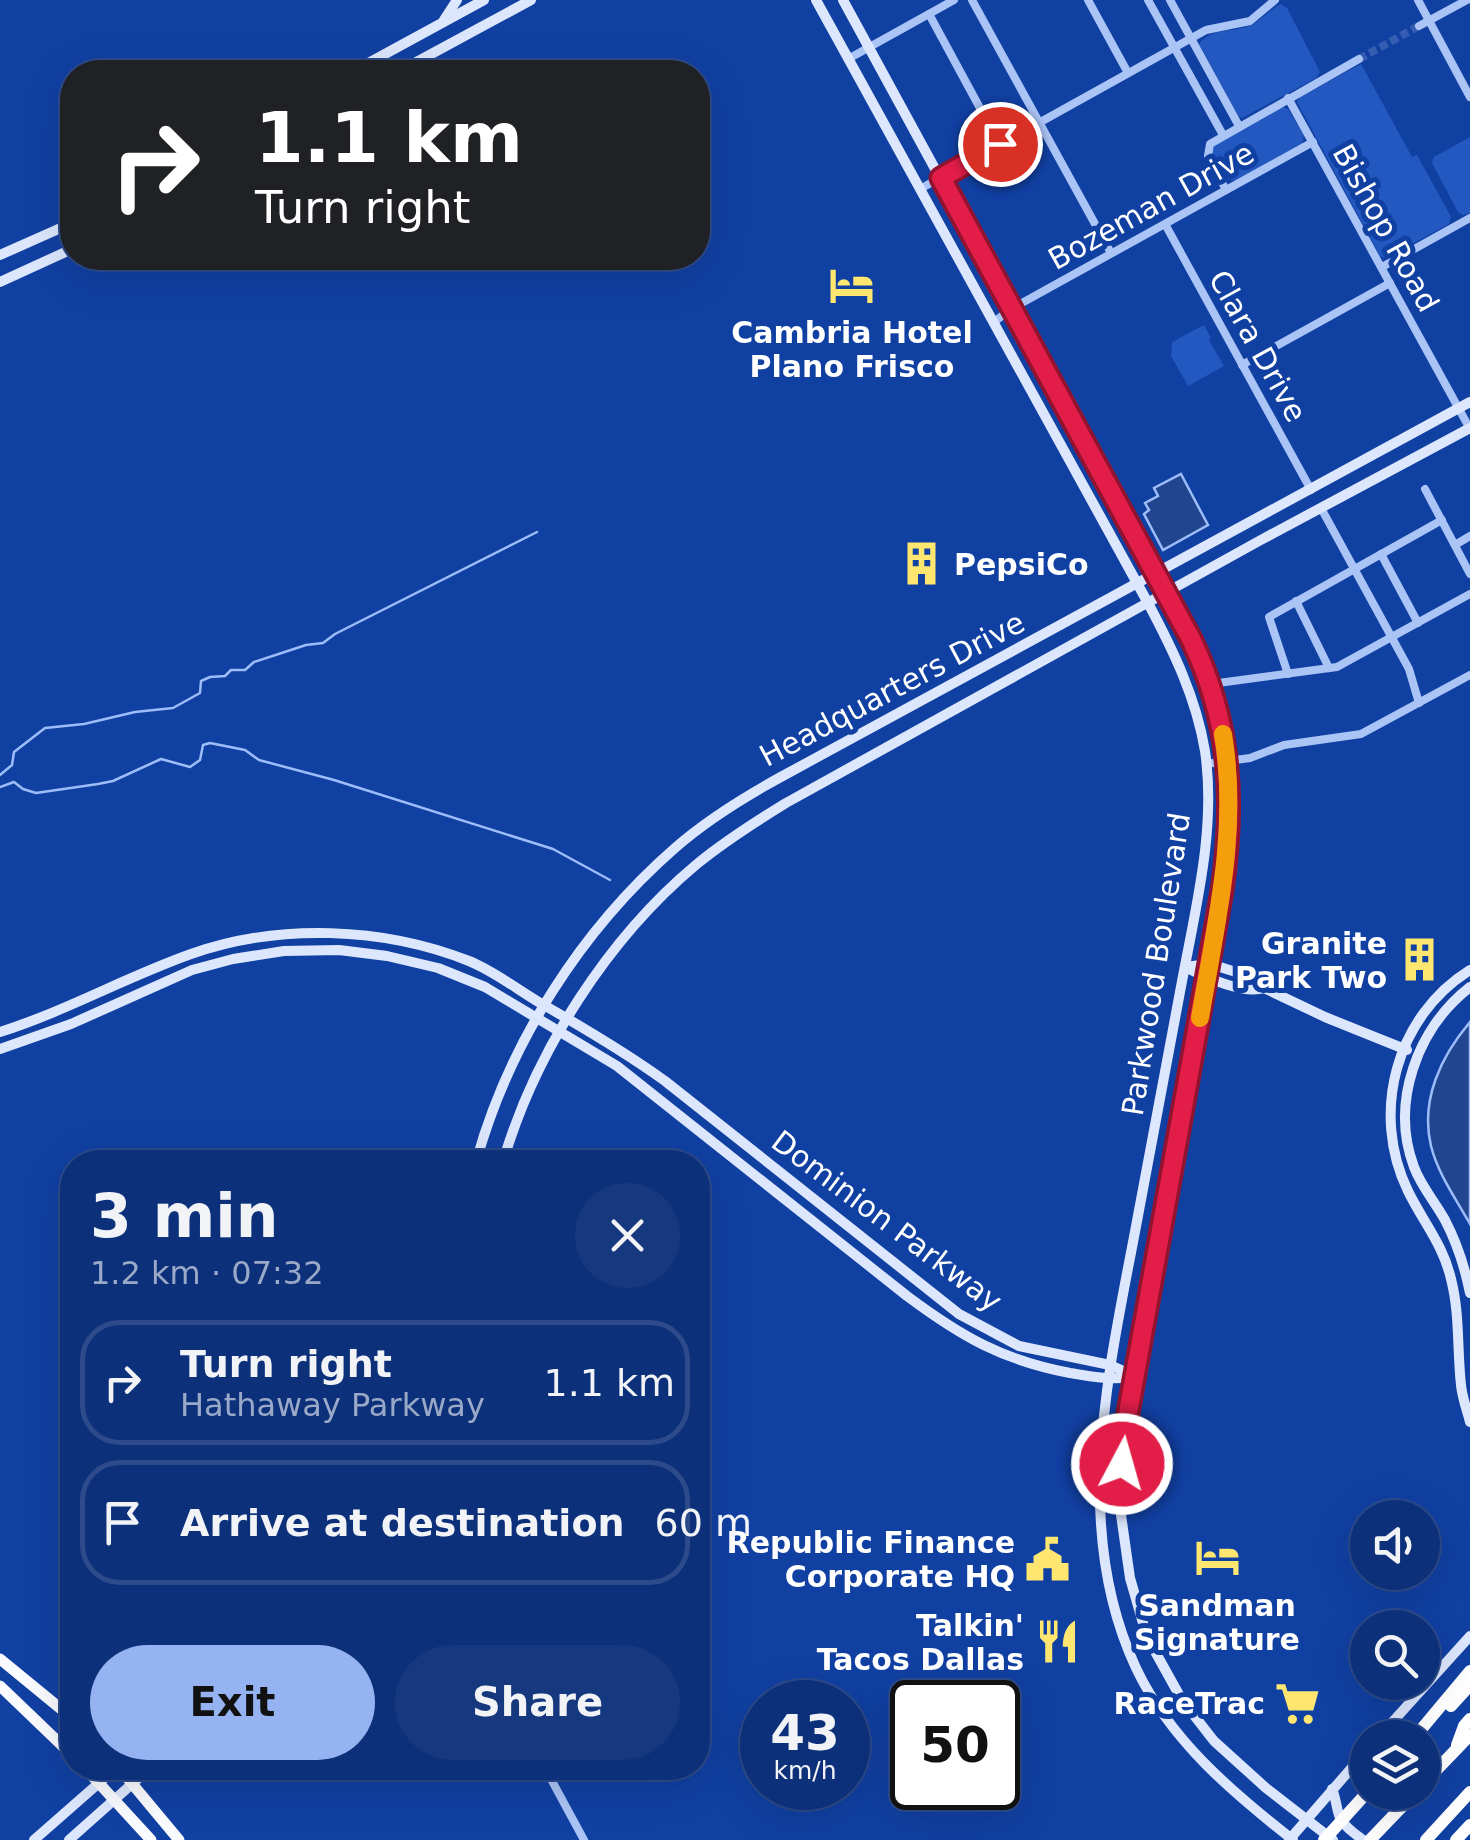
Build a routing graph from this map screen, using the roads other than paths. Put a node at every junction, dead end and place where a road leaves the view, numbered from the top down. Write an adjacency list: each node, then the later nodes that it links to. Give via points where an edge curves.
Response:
1 (458, 0): 16 (main road)
2 (484, 0): 16 (main road)
3 (531, 0): 24 (main road)
4 (816, 0): 21 (main road, Parkwood Boulevard)
5 (843, 0): 19 (main road, Parkwood Boulevard)
6 (954, 0): 14 (street)
7 (972, 0): 28 (street)
8 (1088, 0): 25 (street)
9 (1148, 0): 20 (street)
10 (1170, 0): 18 (street)
11 (1275, 0): 18 (street, via 1250,21)
12 (1418, 0): 15 (street)
13 (1467, 0): 15 (street)
14 (929, 14): 19 (street); 32 (street)
15 (1429, 21): 17 (street); 26 (street)
16 (442, 23): 23 (main road)
17 (1419, 26)
18 (1191, 38): 20 (street); 29 (street)
19 (869, 48): 21 (street); 33 (main road, Parkwood Boulevard)
20 (1174, 48): 25 (street); 30 (street)
21 (848, 59): 34 (main road, Parkwood Boulevard)
22 (1359, 59): 27 (street)
23 (374, 60)
24 (420, 60)
25 (1128, 73): 28 (street)
26 (1470, 97)
27 (1288, 98): 29 (street); 31 (street, Bishop Road)
28 (1040, 123): 32 (street); 40 (street)
29 (1239, 126): 30 (street)
30 (1223, 135): 35 (street, via 1210,144 1208,156)
31 (1313, 142): 35 (street, Bozeman Drive); 42 (street, Bishop Road)
32 (1000, 144): 33 (street)
33 (941, 178): 34 (street); 45 (main road, Parkwood Boulevard)
34 (920, 189): 46 (main road, Parkwood Boulevard)
35 (1226, 190): 37 (street, Bozeman Drive)
36 (1470, 218): 42 (street)
37 (1164, 224): 40 (street, Bozeman Drive); 47 (street, Clara Drive)
38 (60, 228): 41 (main road)
39 (60, 254): 43 (main road)
40 (1111, 254): 45 (street, Bozeman Drive)
41 (0, 255)
42 (1382, 267): 44 (street, Bishop Road)
43 (0, 282)
44 (1390, 283): 47 (street); 49 (street, Bishop Road)
45 (1012, 308): 46 (street, Bozeman Drive); 50 (main road, Parkwood Boulevard)
46 (991, 317): 52 (main road, Parkwood Boulevard)
47 (1242, 365): 54 (street, Clara Drive)
48 (1470, 402): 49 (main road, Headquarters Drive)
49 (1458, 408): 51 (street, Bishop Road); 54 (main road, Headquarters Drive)
50 (1076, 426): 52 (main road); 61 (main road, Parkwood Boulevard)
51 (1470, 428): 55 (main road, Headquarters Drive)
52 (1056, 437): 63 (main road, Parkwood Boulevard)
53 (1425, 489): 56 (street)
54 (1311, 490): 55 (main road); 61 (main road, Headquarters Drive)
55 (1320, 508): 60 (street); 64 (main road, Headquarters Drive)
56 (1442, 520): 58 (street); 59 (street)
57 (1470, 536): 58 (street)
58 (1455, 545): 62 (street)
59 (1381, 554): 60 (street); 68 (street)
60 (1354, 569): 66 (street); 69 (street)
61 (1156, 574): 63 (main road, Headquarters Drive); 64 (main road, Parkwood Boulevard)
62 (1470, 574)
63 (1137, 584): 67 (main road, Parkwood Boulevard); 85 (main road, Headquarters Drive, via 720,814 616,907)
64 (1166, 593): 67 (main road, Headquarters Drive); 73 (main road, Parkwood Boulevard)
65 (1470, 594): 68 (street)
66 (1296, 602): 70 (street); 71 (street, via 1269,617)
67 (1148, 603): 76 (main road, Parkwood Boulevard, via 1186,683); 86 (main road, Headquarters Drive, via 747,827 664,896)
68 (1418, 623): 69 (street)
69 (1392, 637): 70 (street); 74 (street)
70 (1329, 668): 71 (street)
71 (1288, 674): 73 (street)
72 (1470, 675): 74 (street)
73 (1211, 684): 75 (main road, Parkwood Boulevard)
74 (1419, 703): 75 (street, via 1361,734)
75 (1227, 761): 76 (street); 77 (main road, Parkwood Boulevard, via 1227,859)
76 (1206, 764): 78 (main road, Parkwood Boulevard, via 1204,856)
77 (1209, 964): 78 (main road); 81 (main road, Parkwood Boulevard); 83 (main road, via 1258,979)
78 (1185, 967): 81 (main road); 97 (main road, Parkwood Boulevard)
79 (1470, 970): 90 (main road, via 1438,997)
80 (140, 975): 84 (main road); 85 (main road, Dominion Parkway, via 250,939 360,934 471,962); 88 (main road, Dominion Parkway)
81 (1206, 978): 83 (main road, via 1254,992); 98 (main road, Parkwood Boulevard)
82 (1470, 987): 92 (main road, via 1442,1014)
83 (1264, 988): 90 (main road)
84 (147, 990): 87 (main road, Dominion Parkway, via 233,959 339,950 438,968 485,987); 91 (main road, Dominion Parkway)
85 (545, 1006): 86 (main road, Dominion Parkway); 87 (main road, Headquarters Drive)
86 (568, 1018): 89 (main road, Headquarters Drive); 93 (main road, Dominion Parkway, via 630,1055)
87 (536, 1020): 89 (main road, Dominion Parkway); 95 (main road, Headquarters Drive)
88 (0, 1032)
89 (559, 1033): 94 (main road, Dominion Parkway, via 617,1066); 96 (main road, Headquarters Drive)
90 (1402, 1047): 92 (main road); 100 (main road, via 1392,1083 1394,1150 1407,1190)
91 (0, 1049)
92 (1417, 1055): 99 (main road, via 1405,1129 1414,1166)
93 (718, 1123): 94 (main road); 102 (main road, Dominion Parkway, via 923,1287)
94 (708, 1136): 103 (main road, Dominion Parkway, via 907,1296)
95 (480, 1150)
96 (507, 1150)
97 (1149, 1159): 98 (main road); 104 (main road, Parkwood Boulevard)
98 (1174, 1164): 105 (main road, Parkwood Boulevard)
99 (1460, 1256): 100 (main road); 101 (main road)
100 (1446, 1260): 107 (main road)
101 (1470, 1293)
102 (989, 1330): 103 (main road); 104 (main road, Dominion Parkway, via 1030,1349)
103 (980, 1345): 106 (main road, Dominion Parkway)
104 (1110, 1365): 105 (main road, Dominion Parkway); 106 (main road, Parkwood Boulevard)
105 (1134, 1376): 106 (main road, Dominion Parkway); 108 (main road, Parkwood Boulevard, via 1120,1501)
106 (1107, 1380): 109 (main road, Parkwood Boulevard, via 1099,1481)
107 (1470, 1422)
108 (1132, 1583): 109 (main road); 115 (main road, Parkwood Boulevard, via 1147,1637)
109 (1110, 1590): 117 (main road, Parkwood Boulevard, via 1137,1669)
110 (1470, 1636): 119 (main road)
111 (0, 1658): 116 (main road)
112 (1470, 1671): 120 (highway)
113 (0, 1686): 123 (main road)
114 (1470, 1686): 121 (highway)
115 (1182, 1700): 117 (main road); 138 (main road, Parkwood Boulevard, via 1214,1740)
116 (60, 1708)
117 (1164, 1715): 140 (main road, Parkwood Boulevard, via 1210,1770)
118 (1470, 1719): 124 (highway)
119 (1394, 1720)
120 (1429, 1720)
121 (1439, 1720)
122 (1470, 1736): 124 (highway)
123 (60, 1744)
124 (1454, 1752): 125 (highway)
125 (1440, 1767)
126 (1350, 1770): 133 (main road)
127 (102, 1780): 131 (main road)
128 (128, 1780): 132 (main road)
129 (136, 1780): 132 (main road)
130 (552, 1780): 145 (street)
131 (99, 1782): 135 (main road); 141 (main road)
132 (132, 1784): 135 (main road); 144 (main road)
133 (1332, 1790): 138 (main road); 148 (main road, via 1344,1824)
134 (1470, 1792): 149 (highway)
135 (115, 1799): 142 (main road); 143 (main road)
136 (1351, 1810): 146 (highway, bridge)
137 (1399, 1810): 148 (highway)
138 (1306, 1819): 140 (main road); 147 (main road, Parkwood Boulevard)
139 (1470, 1825): 150 (highway)
140 (1291, 1839)
141 (34, 1840)
142 (69, 1840)
143 (151, 1840)
144 (179, 1840)
145 (584, 1840)
146 (1324, 1840)
147 (1332, 1840)
148 (1367, 1840)
149 (1426, 1840)
150 (1456, 1840)

